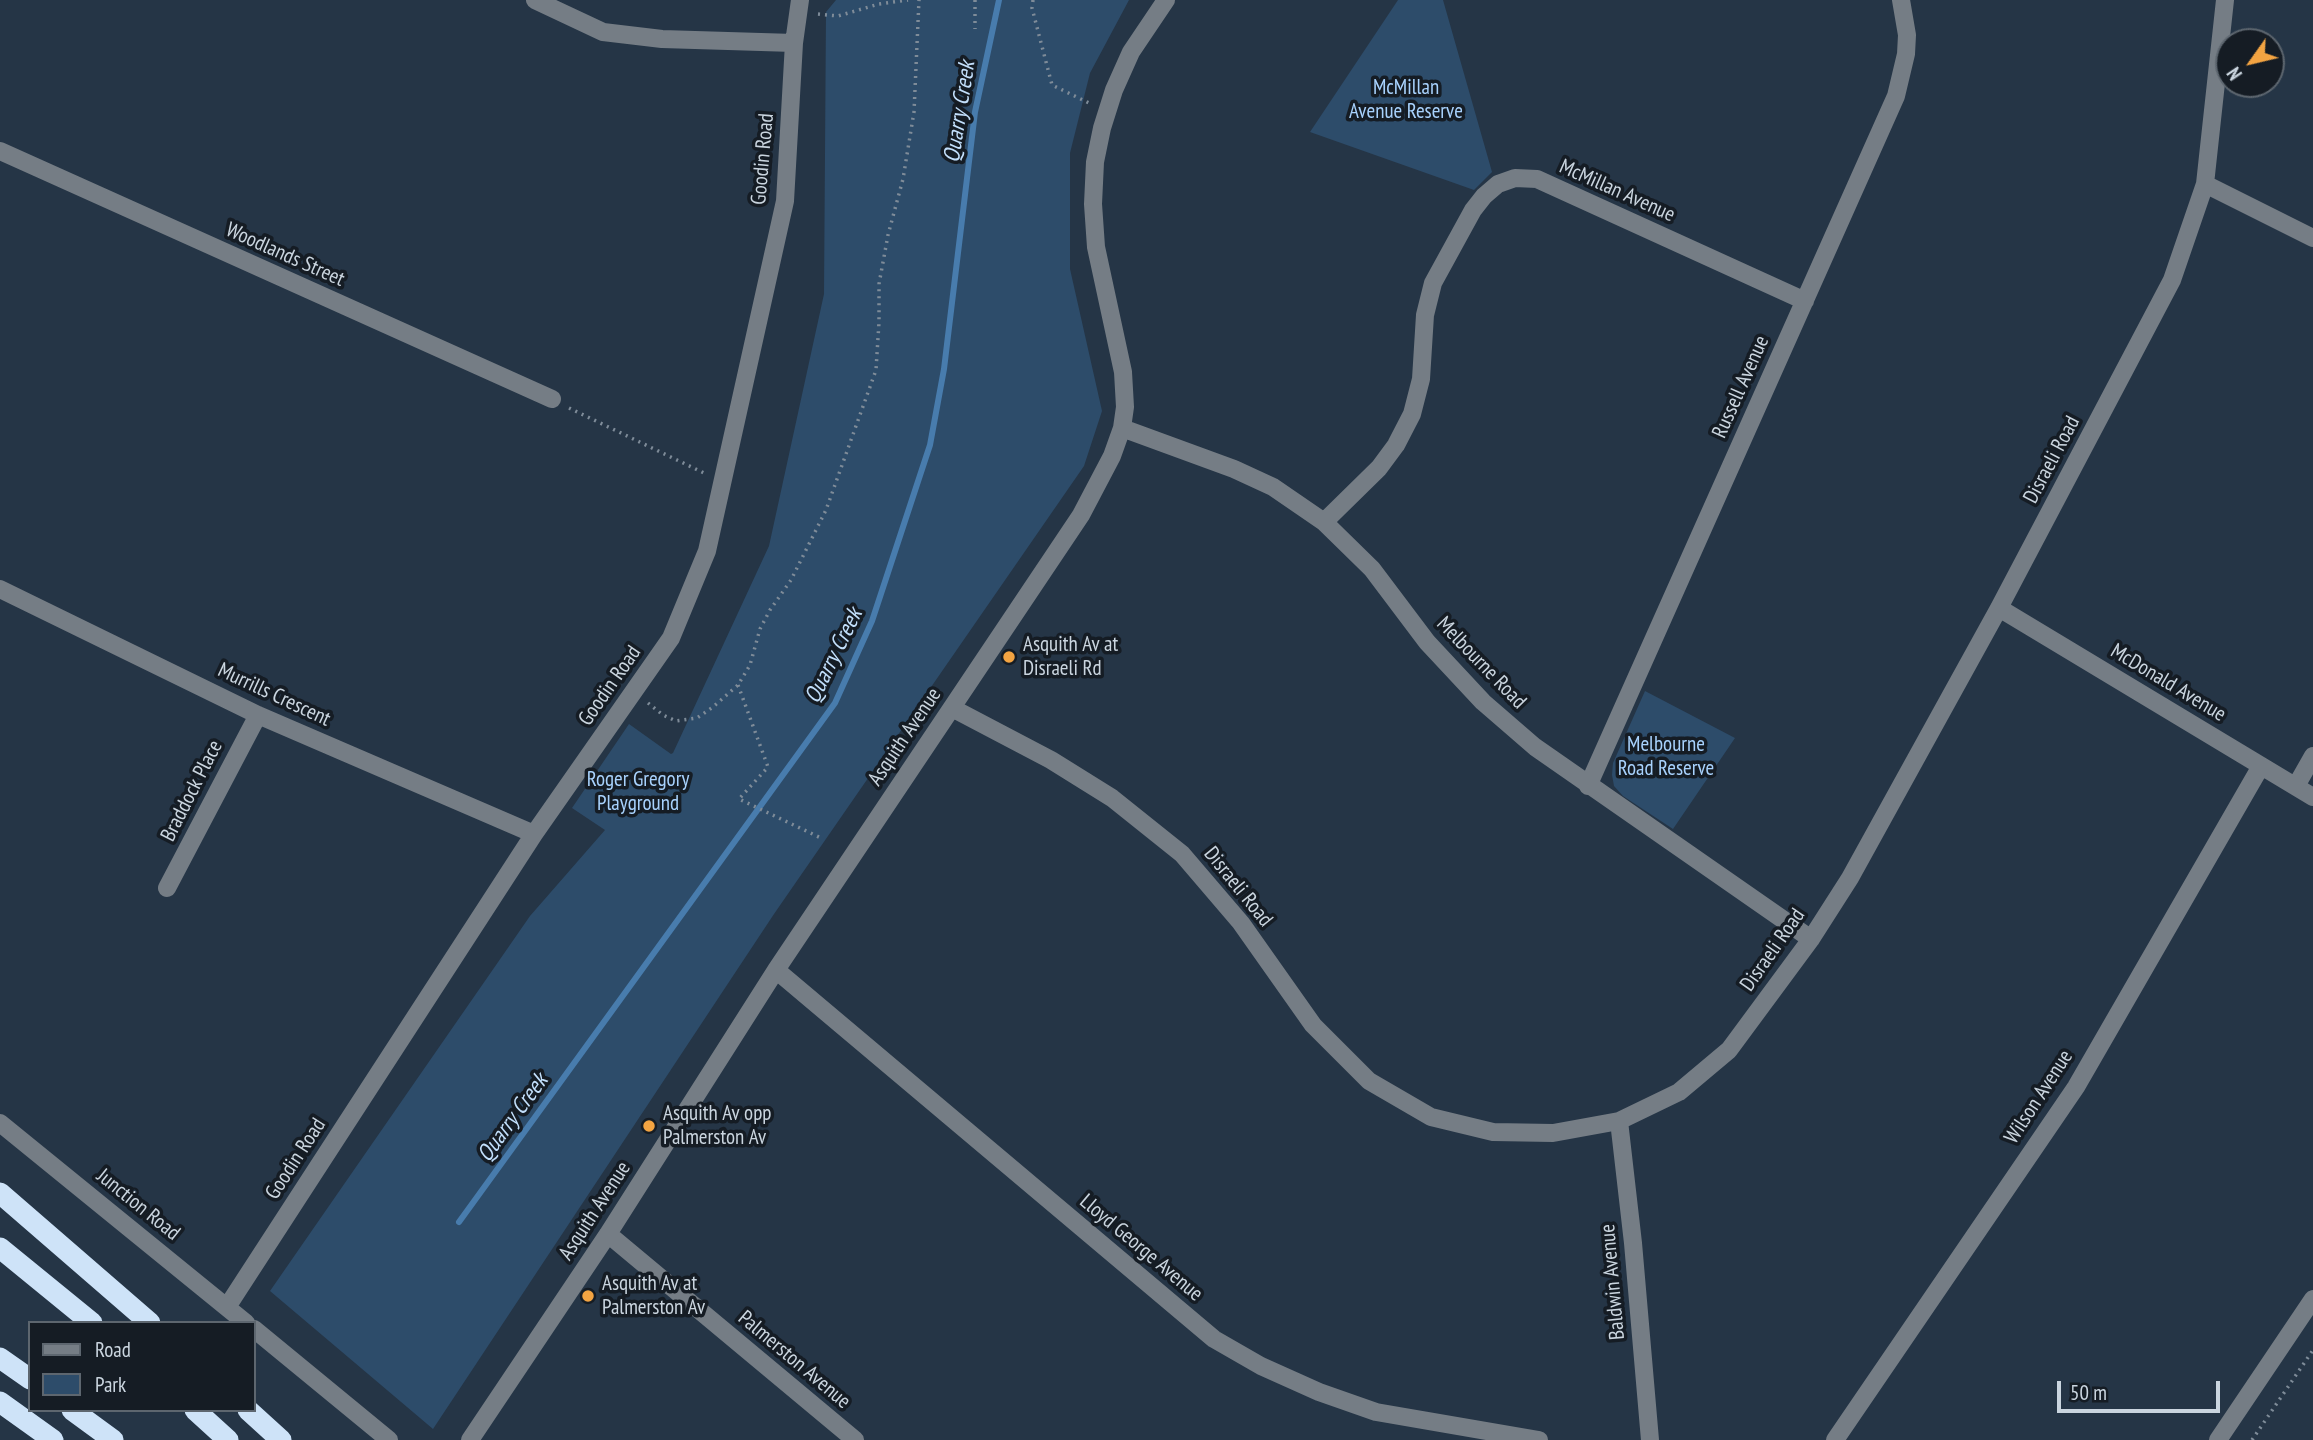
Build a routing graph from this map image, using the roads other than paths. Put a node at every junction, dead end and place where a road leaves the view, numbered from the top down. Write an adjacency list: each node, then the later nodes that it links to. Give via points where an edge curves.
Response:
1 (535, 0): 6 (street, via 603,32 662,39)
2 (800, 0): 6 (street, Goodin Road)
3 (1166, 0): 12 (street, Asquith Avenue, via 1131,52 1114,90 1095,162 1096,247 1123,372)
4 (1901, 0): 10 (street, Russell Avenue, via 1906,54 1896,96)
5 (2225, 0): 8 (street, Disraeli Road)
6 (794, 43): 23 (street, Goodin Road, via 785,201 707,551 671,638)
7 (0, 151): 11 (street, Woodlands Street)
8 (2205, 184): 9 (street); 15 (street, Disraeli Road, via 2172,280)
9 (2313, 238)
10 (1805, 301): 13 (street, McMillan Avenue, via 1537,179 1515,178 1498,184 1474,210 1433,283 1412,414 1379,468); 20 (street, Russell Avenue)
11 (552, 399)
12 (1122, 428): 13 (street, Melbourne Road, via 1234,468 1273,487); 16 (street, Asquith Avenue, via 1081,515)
13 (1324, 522): 20 (street, Melbourne Road, via 1372,569 1427,642 1483,702)
14 (0, 589): 17 (street, Murrills Crescent)
15 (2000, 608): 19 (street, McDonald Avenue); 25 (street, Disraeli Road, via 1850,878)
16 (952, 709): 26 (street, Asquith Avenue); 27 (street, Disraeli Road, via 1051,760 1112,798 1182,855 1241,923 1313,1025 1369,1081 1431,1117 1493,1132 1553,1133)
17 (257, 715): 23 (street, Murrills Crescent); 24 (street, Braddock Place)
18 (2313, 756): 21 (street)
19 (2261, 766): 21 (street, McDonald Avenue); 53 (street, Wilson Avenue, via 2076,1087)
20 (1588, 786): 25 (street, Melbourne Road)
21 (2296, 786): 22 (street, McDonald Avenue)
22 (2313, 797)
23 (534, 834): 33 (street, Goodin Road)
24 (167, 888)
25 (1811, 939): 27 (street, Disraeli Road, via 1729,1050 1679,1092)
26 (776, 970): 30 (street, Asquith Avenue); 51 (street, Lloyd George Avenue, via 1214,1339 1261,1366 1376,1412)
27 (1619, 1121): 52 (street, Baldwin Avenue)
28 (0, 1122): 33 (street, Junction Road)
29 (0, 1193): 35 (highway)
30 (608, 1234): 49 (street, Asquith Avenue); 50 (street, Palmerston Avenue)
31 (0, 1248): 34 (highway)
32 (2313, 1299): 54 (street)
33 (228, 1307): 36 (street, Junction Road)
34 (90, 1321)
35 (147, 1321)
36 (244, 1321)
37 (256, 1331): 48 (street)
38 (0, 1358): 39 (highway)
39 (28, 1378)
40 (0, 1402): 44 (highway)
41 (75, 1412): 45 (highway)
42 (197, 1412): 46 (highway)
43 (250, 1412): 47 (highway)
44 (53, 1440)
45 (113, 1440)
46 (228, 1440)
47 (281, 1440)
48 (389, 1440)
49 (470, 1440)
50 (855, 1440)
51 (1539, 1440)
52 (1650, 1440)
53 (1835, 1440)
54 (2218, 1440)

